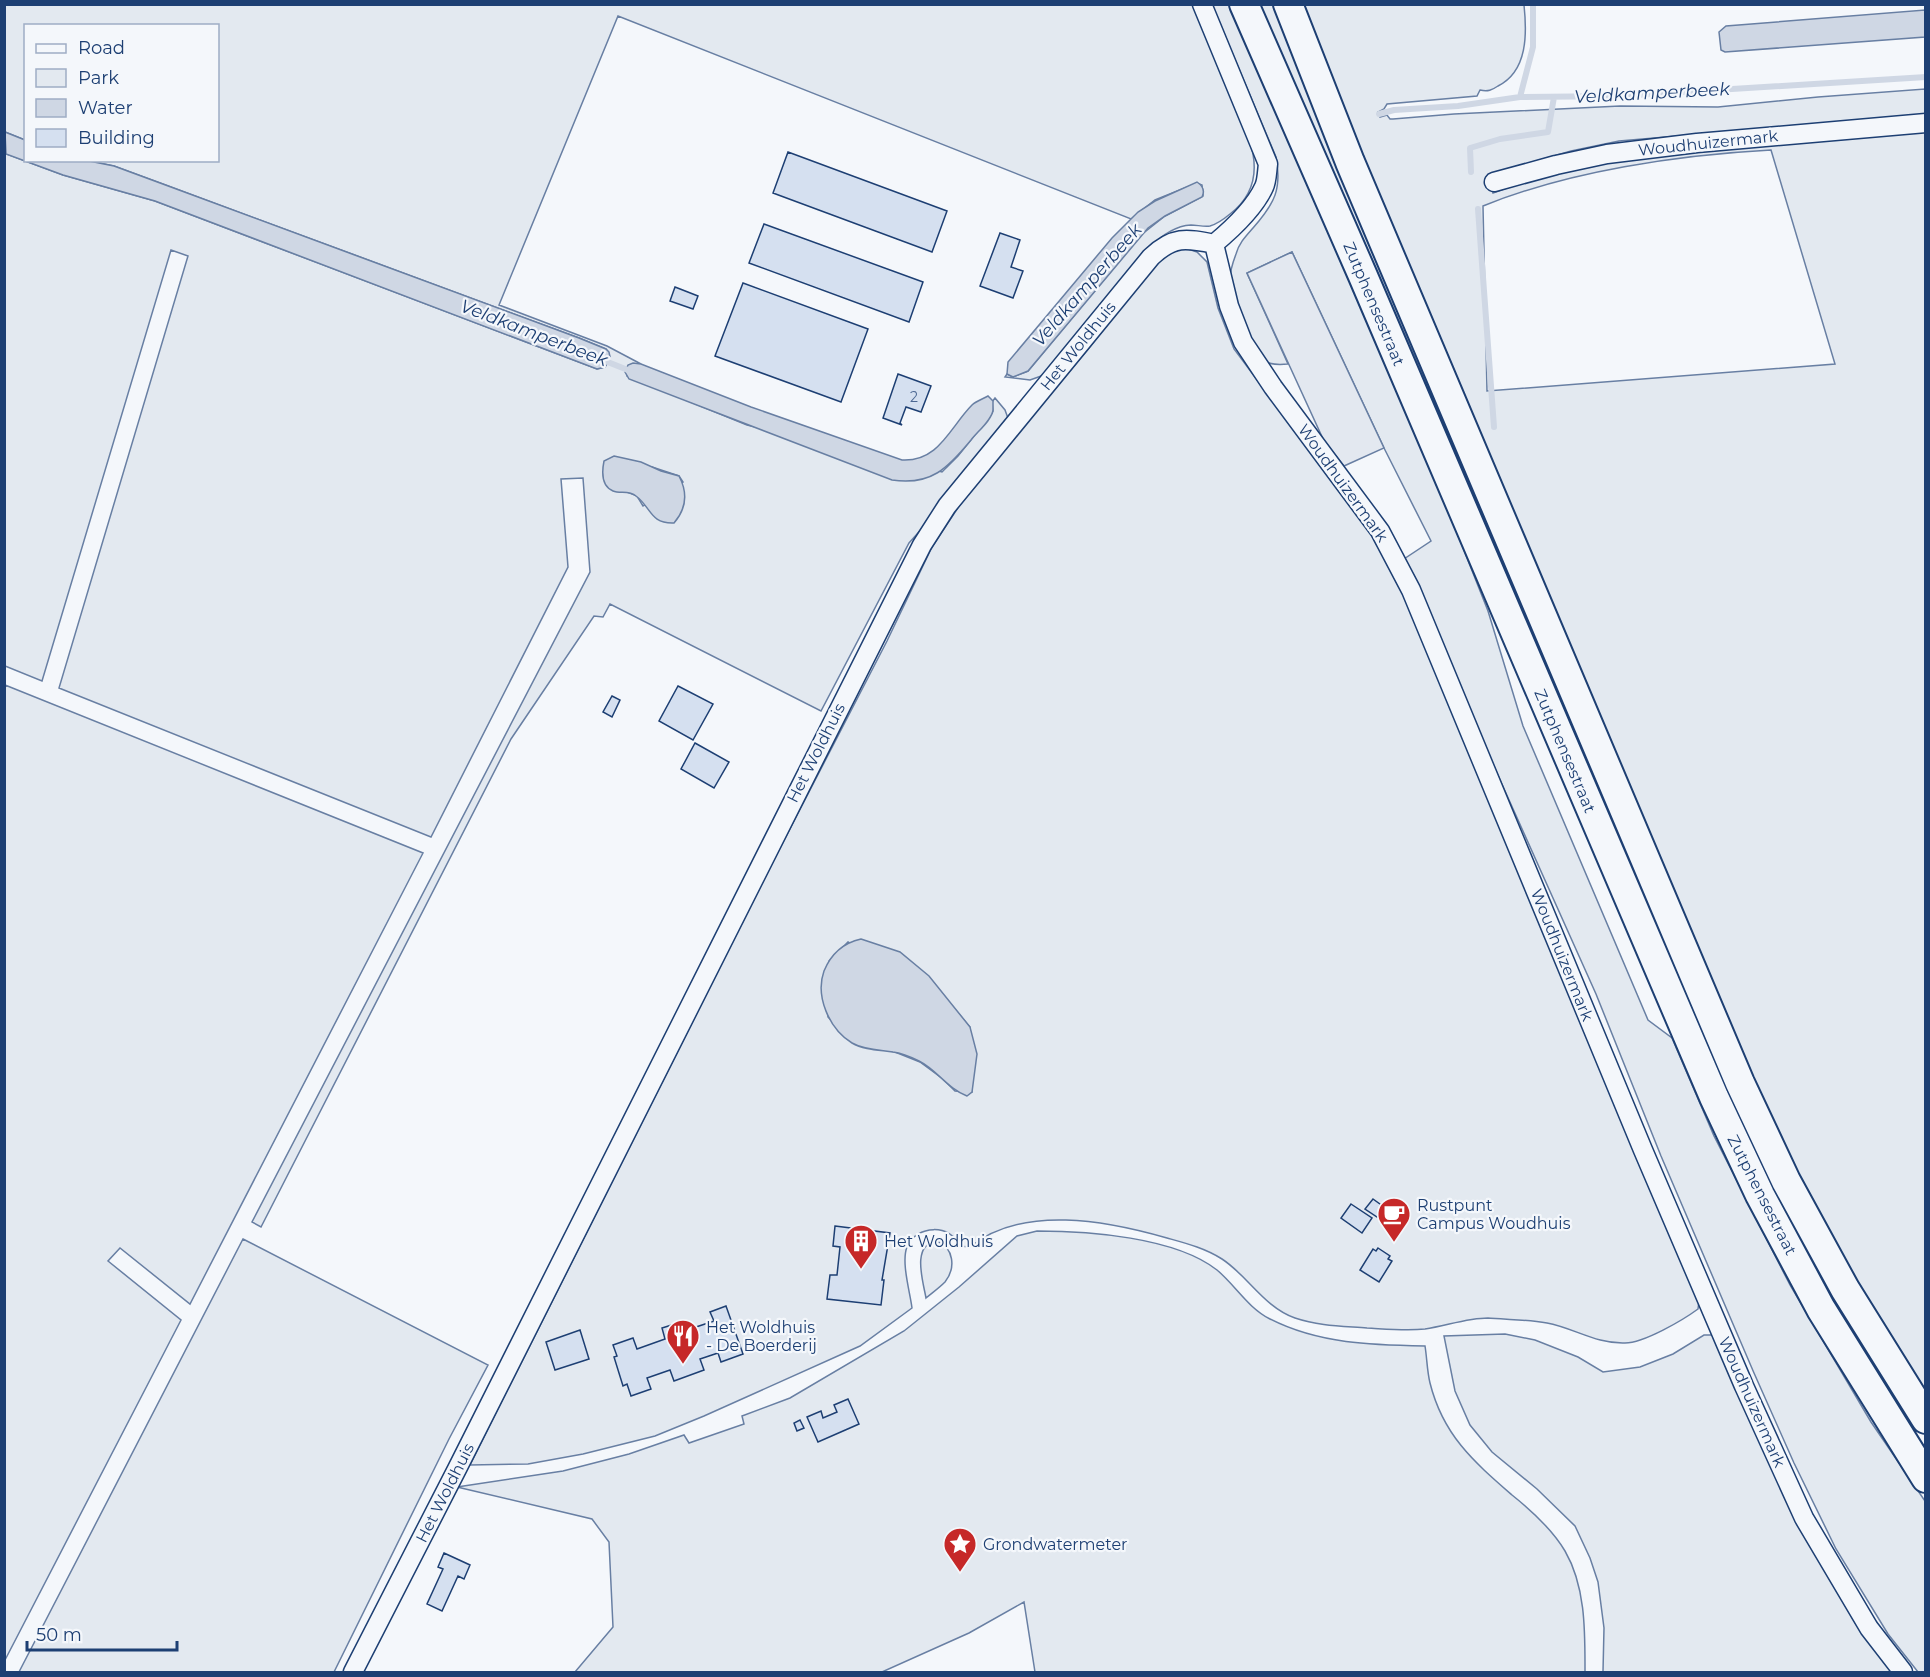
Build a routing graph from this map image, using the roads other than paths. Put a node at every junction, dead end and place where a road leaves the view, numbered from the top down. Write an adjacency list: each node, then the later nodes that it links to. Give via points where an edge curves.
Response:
1 (1202, 4): 6 (street, via 1268,164 1266,185 1256,201)
2 (1244, 4): 8 (main road, Zutphensestraat, via 1714,1097 1760,1195 1821,1309)
3 (1288, 4): 7 (main road, Zutphensestraat, via 1350,162 1740,1083 1786,1181 1834,1269)
4 (1926, 123): 5 (street, Woudhuizermark, via 1697,142 1606,154)
5 (1494, 182)
6 (1214, 244): 9 (street, Het Woldhuis, via 1176,240 1151,257 979,466 927,537); 10 (street, Woudhuizermark, via 1229,306 1243,342 1380,531 1411,590 1748,1396 1804,1518 1869,1628)
7 (1926, 1419)
8 (1926, 1478)
9 (352, 1672)
10 (1903, 1672)

